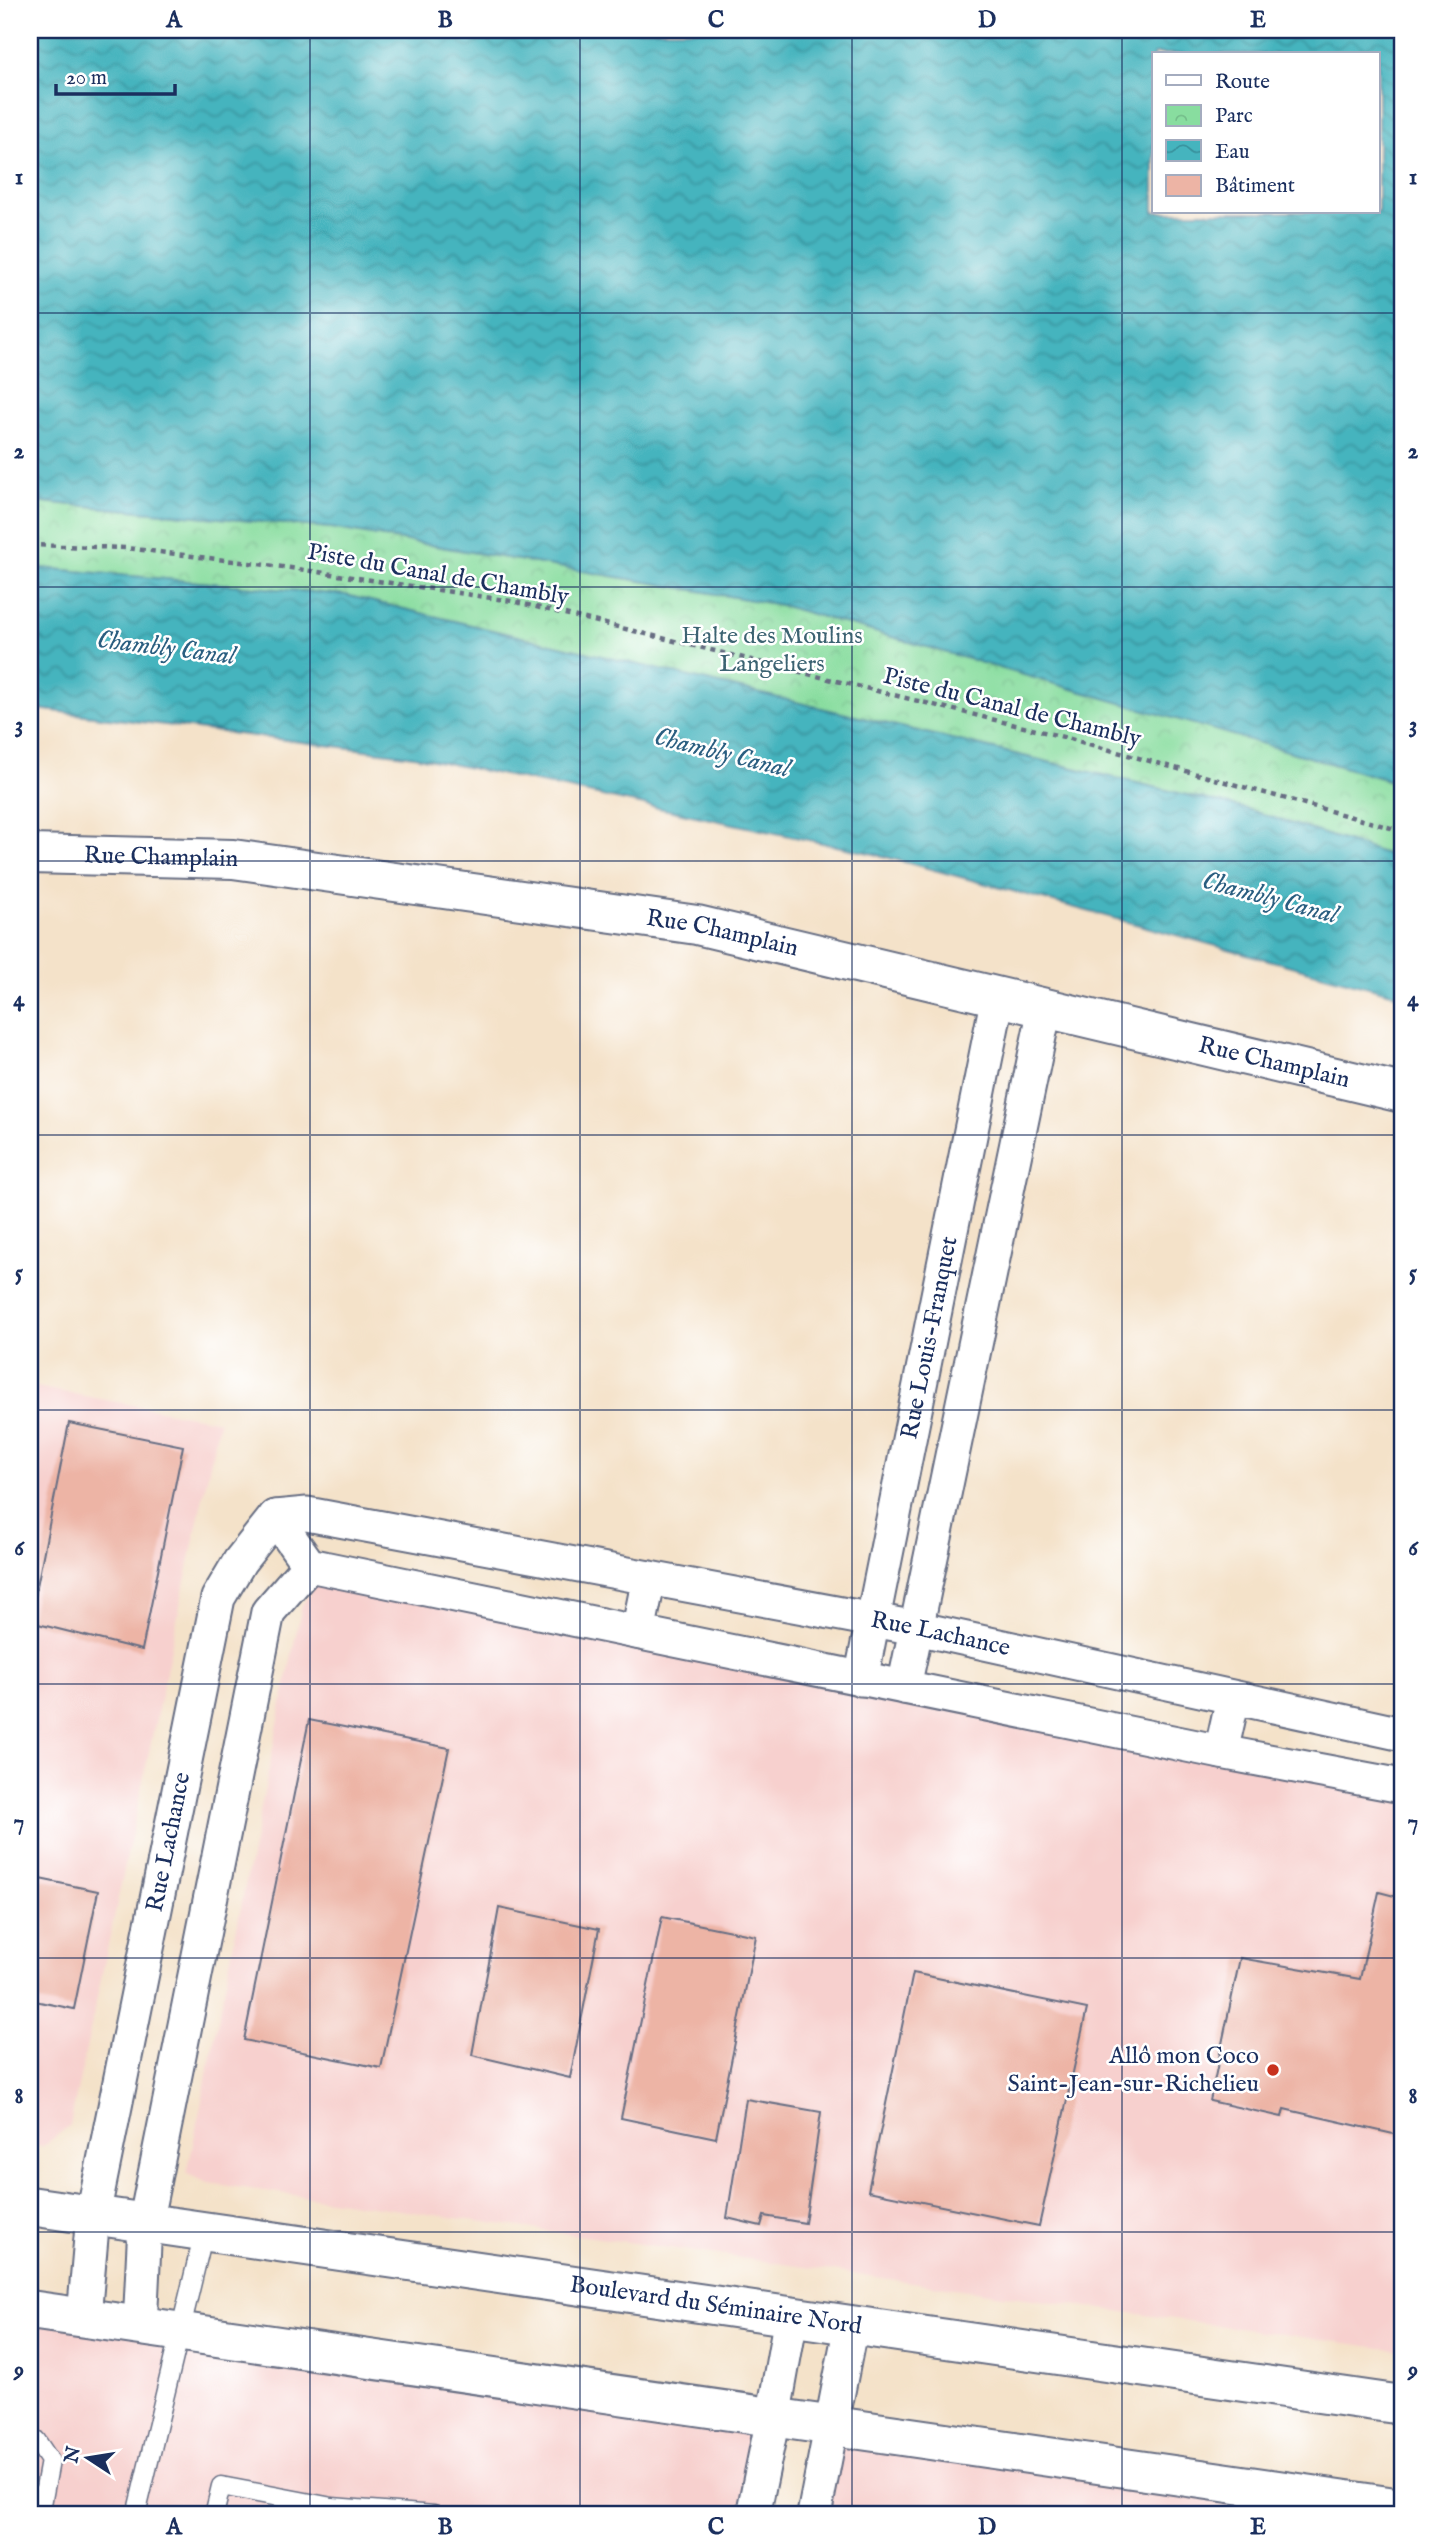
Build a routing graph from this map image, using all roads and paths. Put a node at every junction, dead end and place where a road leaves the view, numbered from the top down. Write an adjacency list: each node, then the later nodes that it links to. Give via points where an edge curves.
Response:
1 (30, 545): 2 (path, Piste du Canal de Chambly, via 126,548 512,601 1056,735)
2 (1402, 831)
3 (30, 854): 4 (main road, Rue Champlain, via 233,859 697,925)
4 (998, 996): 5 (main road, Rue Champlain); 12 (street, Rue Louis-Franquet)
5 (1045, 1009): 6 (main road, Rue Champlain); 13 (street, Rue Louis-Franquet)
6 (1402, 1093)
7 (275, 1517): 8 (street); 9 (street, Rue Lachance, via 307,1514); 10 (street, Rue Lachance)
8 (309, 1565): 11 (street); 14 (street)
9 (649, 1578): 12 (street, Rue Lachance); 14 (street)
10 (218, 1598): 11 (street); 21 (street, Rue Lachance)
11 (268, 1612): 22 (street)
12 (873, 1620): 13 (street, Rue Lachance); 15 (street, Rue Louis-Franquet)
13 (915, 1628): 16 (street, Rue Louis-Franquet); 17 (street, Rue Lachance)
14 (638, 1632): 15 (street)
15 (861, 1679): 16 (street)
16 (904, 1687): 19 (street)
17 (1233, 1698): 18 (street, Rue Lachance); 19 (street)
18 (1402, 1734)
19 (1221, 1752): 20 (street)
20 (1402, 1786)
21 (117, 2087): 22 (street); 24 (street, Rue Lachance)
22 (170, 2096): 25 (street)
23 (30, 2206): 24 (main road, Boulevard du Séminaire Nord)
24 (93, 2215): 25 (main road, Boulevard du Séminaire Nord); 28 (street, Rue Lachance)
25 (145, 2224): 26 (main road, Boulevard du Séminaire Nord); 31 (street)
26 (204, 2232): 29 (main road, Boulevard du Séminaire Nord); 32 (lane)
27 (30, 2309): 28 (main road)
28 (84, 2317): 31 (main road)
29 (791, 2317): 30 (main road, Boulevard du Séminaire Nord); 34 (street)
30 (850, 2325): 33 (main road, Boulevard du Séminaire Nord); 35 (street)
31 (140, 2327): 32 (main road)
32 (179, 2332): 34 (main road); 39 (lane)
33 (1402, 2405)
34 (773, 2418): 35 (main road); 42 (street)
35 (832, 2426): 37 (main road); 43 (street)
36 (30, 2438): 38 (lane, via 50,2461)
37 (1402, 2508)
38 (40, 2515)
39 (136, 2515)
40 (214, 2515): 41 (lane, via 220,2486 332,2507)
41 (434, 2515)
42 (752, 2515)
43 (814, 2515)

